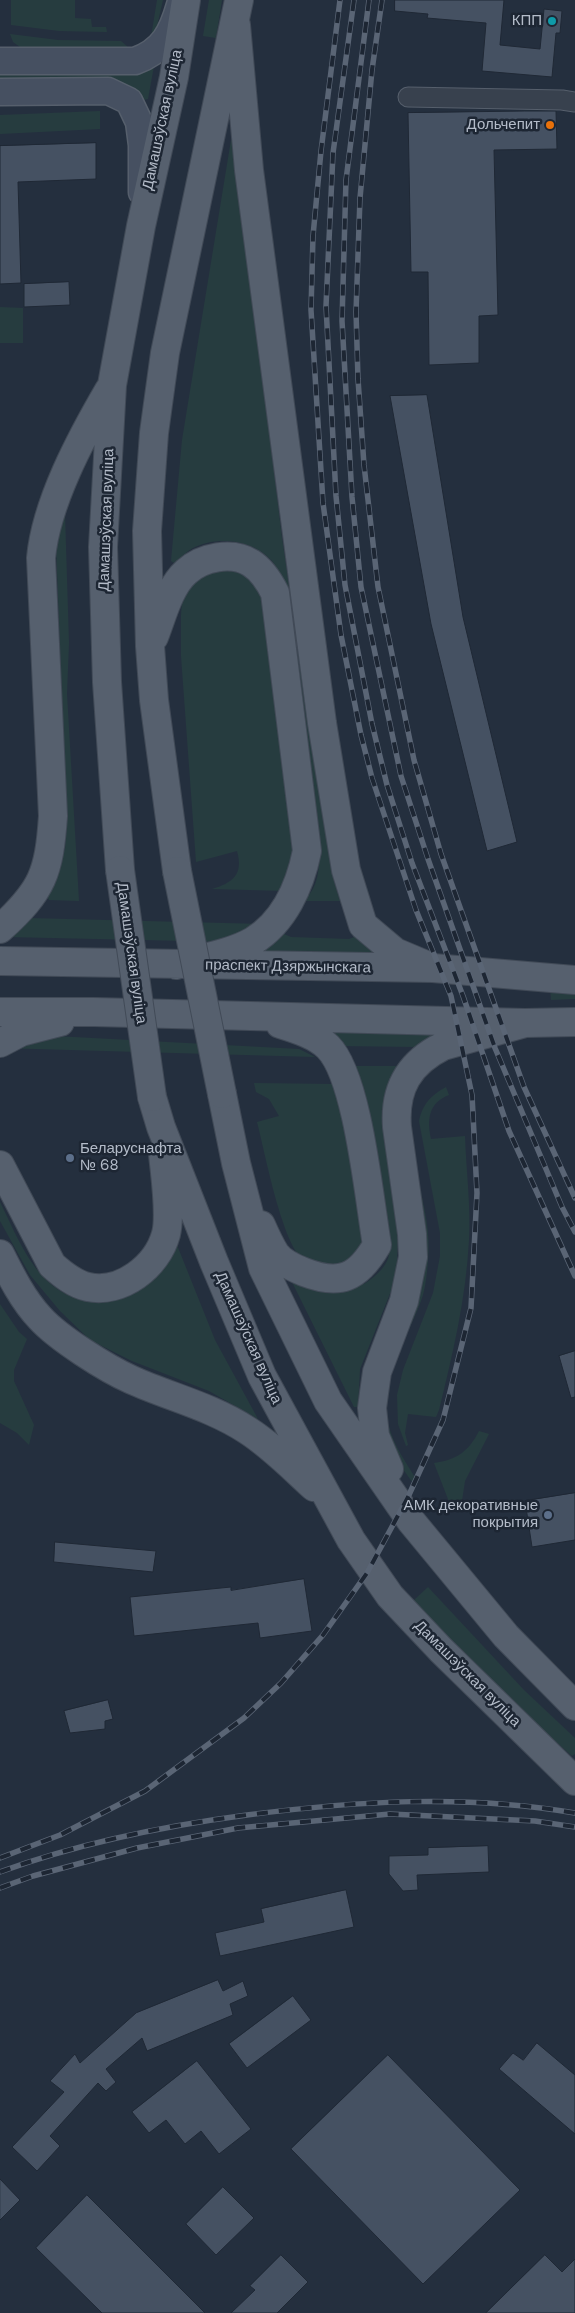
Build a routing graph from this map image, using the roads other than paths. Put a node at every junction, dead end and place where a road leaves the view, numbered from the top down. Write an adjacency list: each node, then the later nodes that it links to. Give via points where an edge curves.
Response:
1 (182, 0): 4 (main road, via 163,42 156,51 142,58 118,62)
2 (186, 0): 8 (main road, Дамашэўская вуліца, via 174,77)
3 (238, 12): 10 (main road, via 165,353 154,433 147,531); 14 (main road, via 250,180 321,713 346,870 363,925 395,952)
4 (0, 61)
5 (0, 92): 8 (main road, via 108,91 129,101 139,122 142,145)
6 (408, 97): 7 (street)
7 (575, 102)
8 (141, 226): 9 (main road, Дамашэўская вуліца)
9 (112, 385): 11 (main road, via 89,424 44,534 41,558 53,816 51,846 42,880 34,895); 22 (main road, Дамашэўская вуліца, bridge, via 103,546 107,682 120,870 152,1097)
10 (150, 646): 13 (main road, via 175,586 186,572 203,560 238,558 251,563 266,576 275,593 306,852 298,885 270,927 253,941 232,950); 23 (main road, bridge, via 176,871)
11 (0, 929)
12 (0, 961): 13 (main road, праспект Дзяржынскага)
13 (176, 965): 14 (main road, праспект Дзяржынскага)
14 (433, 968): 15 (main road, праспект Дзяржынскага)
15 (575, 980)
16 (0, 1012): 17 (main road)
17 (94, 1012): 18 (main road); 21 (main road, via 21,1032)
18 (247, 1018): 20 (main road); 23 (main road, via 298,1030 328,1046 336,1056 356,1117 377,1245 368,1260 356,1272 338,1280 324,1279 293,1268 276,1254)
19 (575, 1022): 20 (main road)
20 (525, 1023): 27 (main road, via 432,1052 411,1069 400,1092 397,1127 413,1257 404,1301 377,1372 372,1408 375,1436)
21 (0, 1043)
22 (161, 1127): 24 (main road, via 166,1234 149,1264 122,1284 86,1287 63,1276 52,1265); 26 (main road, Дамашэўская вуліца, via 262,1376)
23 (236, 1163): 27 (main road, via 263,1268 292,1330 328,1401)
24 (0, 1165)
25 (0, 1254): 26 (main road, via 21,1292 50,1327 85,1353 131,1380 208,1410 247,1430)
26 (328, 1499): 29 (main road, Дамашэўская вуліца, via 351,1540 390,1596)
27 (411, 1521): 28 (main road, via 506,1636)
28 (575, 1706)
29 (575, 1781)

